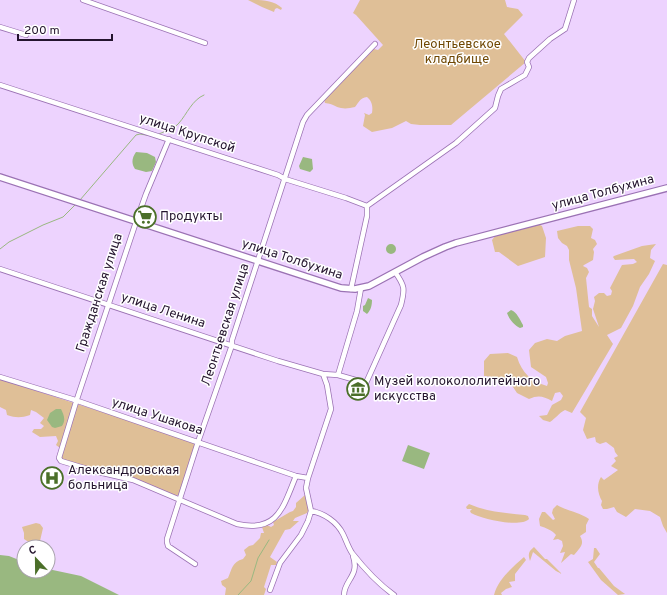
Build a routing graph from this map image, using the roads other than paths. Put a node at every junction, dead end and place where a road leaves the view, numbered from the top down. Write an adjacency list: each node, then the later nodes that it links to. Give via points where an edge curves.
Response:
1 (83, 0): 5 (street)
2 (574, 0): 12 (street, via 565,29 550,38 529,58 527,73 502,89 494,110 456,143)
3 (0, 27): 4 (street)
4 (26, 35)
5 (205, 43)
6 (375, 44): 10 (street, Леонтьевская улица, via 306,115)
7 (0, 85): 8 (street, улица Крупской)
8 (169, 139): 10 (street, улица Крупской); 13 (street, Гражданская улица)
9 (0, 177): 13 (main road, улица Толбухина)
10 (285, 179): 12 (street, улица Крупской); 14 (street, Леонтьевская улица)
11 (667, 188): 16 (main road, улица Толбухина, via 456,243)
12 (367, 206): 18 (street)
13 (136, 222): 14 (main road, улица Толбухина); 19 (street, Гражданская улица)
14 (258, 262): 18 (main road, улица Толбухина, via 339,288); 20 (street, Леонтьевская улица)
15 (0, 269): 19 (street, улица Ленина)
16 (395, 272): 17 (main road, улица Толбухина); 22 (street, улица Ленина, via 403,282 402,300 366,383)
17 (360, 288): 18 (main road, улица Толбухина); 22 (street, via 357,311)
18 (351, 289)
19 (108, 305): 20 (street, улица Ленина); 24 (street, Гражданская улица)
20 (232, 346): 21 (street, улица Ленина); 25 (street, Леонтьевская улица)
21 (323, 374): 22 (street, улица Ленина); 27 (street, via 331,409)
22 (338, 375)
23 (0, 377): 24 (street, улица Ушакова)
24 (76, 402): 25 (street, улица Ушакова); 28 (street, Гражданская улица, via 59,456 61,461 133,480)
25 (198, 442): 26 (street, улица Ушакова); 28 (street, Леонтьевская улица)
26 (296, 476): 27 (street, улица Ушакова); 28 (street, via 278,514 269,522 258,526 237,524)
27 (308, 478): 29 (street, via 306,488)
28 (180, 500): 31 (street, Леонтьевская улица, via 167,544)
29 (311, 511): 30 (street, via 323,514 339,528); 32 (street, via 301,535 280,563)
30 (353, 554): 33 (street, via 356,565); 34 (street)
31 (195, 564)
32 (270, 590)
33 (344, 595)
34 (394, 595)

